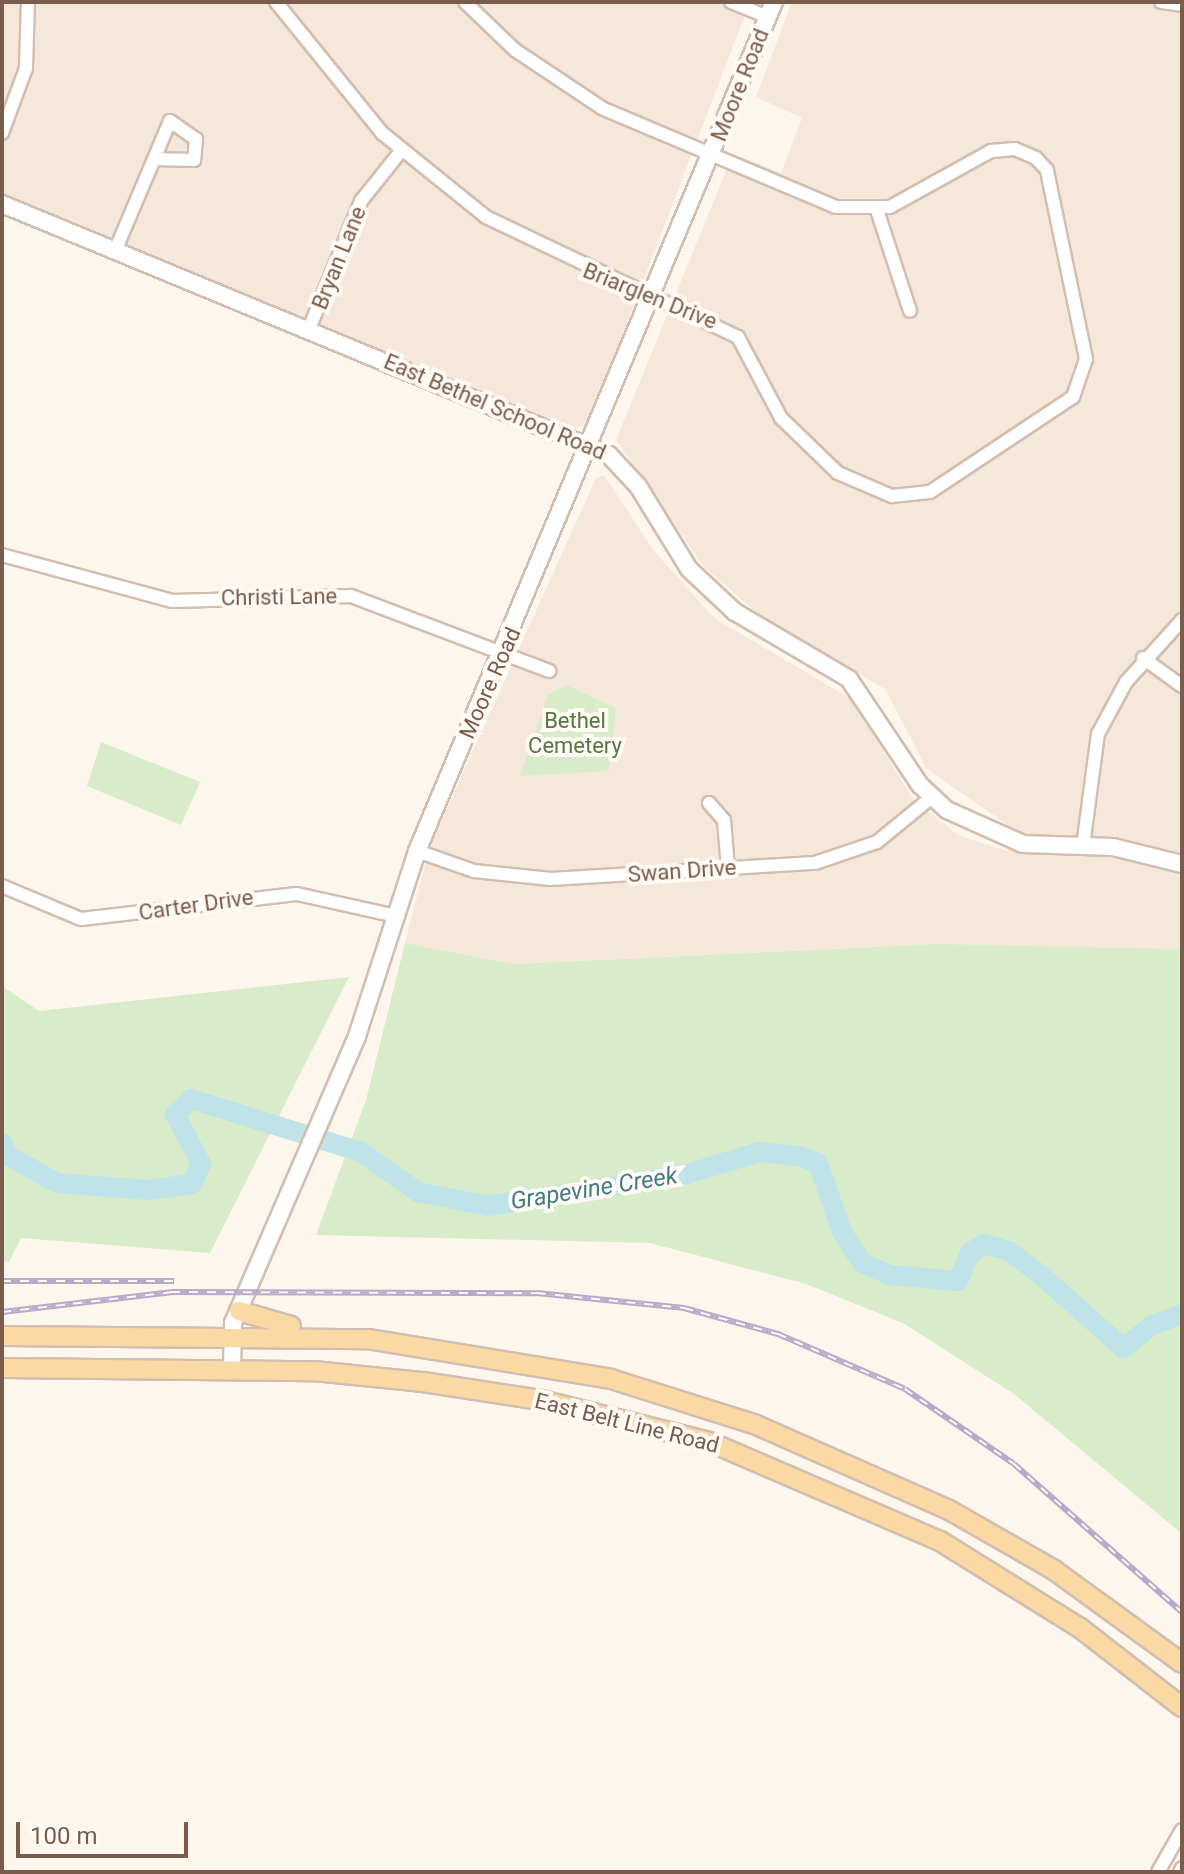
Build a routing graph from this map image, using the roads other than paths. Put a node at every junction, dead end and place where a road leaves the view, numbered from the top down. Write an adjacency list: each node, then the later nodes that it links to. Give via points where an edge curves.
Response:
1 (28, 2): 8 (street, via 26,68)
2 (276, 2): 9 (street, Briarglen Drive, via 335,82)
3 (465, 2): 10 (street, via 542,70 641,128)
4 (731, 2): 7 (street)
5 (1161, 2): 6 (street)
6 (1182, 5)
7 (771, 10): 10 (street, Moore Road)
8 (2, 133)
9 (401, 151): 15 (street, Briarglen Drive, via 513,235); 17 (street, Bryan Lane, via 361,201)
10 (712, 156): 13 (street, via 836,207); 15 (street, Moore Road)
11 (154, 159): 14 (street)
12 (2, 204): 14 (street, East Bethel School Road)
13 (877, 210): 15 (street, Briarglen Drive, via 991,151 1015,149 1036,158 1047,170 1086,359 1079,388 1062,408 930,492 892,496 812,455 781,418 738,337); 16 (street)
14 (115, 251): 17 (street, East Bethel School Road)
15 (654, 298): 18 (street, Moore Road)
16 (910, 311)
17 (309, 329): 18 (street, East Bethel School Road)
18 (591, 445): 21 (street, Moore Road); 25 (street, East Bethel School Road, via 623,464 675,552 709,589 769,635 849,679)
19 (2, 555): 21 (street, Christi Lane, via 173,601 351,596)
20 (1182, 620): 22 (street)
21 (505, 650): 23 (street, Christi Lane); 28 (street, Moore Road)
22 (1143, 658): 24 (street); 27 (street, via 1098,734)
23 (549, 671)
24 (1182, 686)
25 (932, 797): 27 (street, East Bethel School Road, via 968,824 1023,844); 30 (street, Swan Drive, via 902,826 853,853 815,863)
26 (709, 803): 30 (street, via 724,820)
27 (1083, 846): 29 (street, East Bethel School Road)
28 (417, 851): 30 (street, Swan Drive, via 516,878); 32 (street, Moore Road)
29 (1182, 864)
30 (728, 869)
31 (2, 886): 32 (street, Carter Drive, via 81,919 297,894)
32 (396, 916): 33 (street, Moore Road, via 337,1082)
33 (239, 1311): 35 (street, Moore Road); 36 (main road, via 266,1324 331,1328)
34 (2, 1336): 35 (main road, East Belt Line Road)
35 (230, 1336): 36 (main road, East Belt Line Road); 38 (street, Moore Road)
36 (368, 1339): 39 (main road, East Belt Line Road, via 611,1379 754,1424)
37 (2, 1368): 38 (main road, East Belt Line Road)
38 (232, 1370): 40 (main road, East Belt Line Road, via 330,1372 541,1400 710,1442)
39 (904, 1489): 40 (main road); 41 (main road, East Belt Line Road, via 1054,1570)
40 (892, 1515): 42 (main road, East Belt Line Road, via 1080,1628)
41 (1182, 1663)
42 (1182, 1707)
43 (1182, 1830): 44 (street)
44 (1158, 1872)

